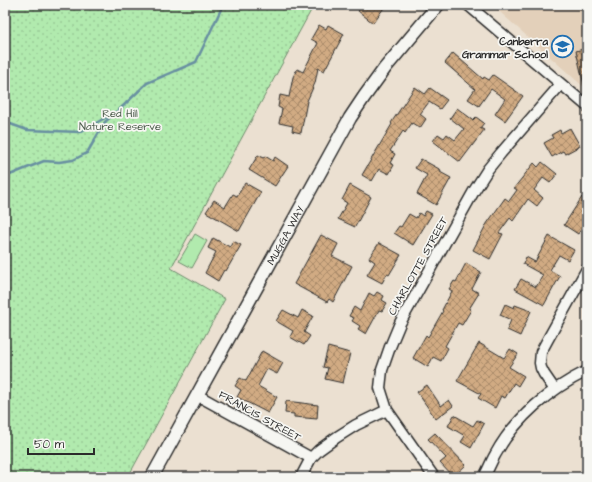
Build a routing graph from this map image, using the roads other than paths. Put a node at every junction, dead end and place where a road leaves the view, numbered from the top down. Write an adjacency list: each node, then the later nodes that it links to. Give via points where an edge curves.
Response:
1 (438, 5): 8 (main road, MUGGA WAY, via 385,68 350,118)
2 (468, 5): 3 (street)
3 (561, 84): 4 (street); 9 (street, CHARLOTTE STREET, via 488,169 400,323 382,370 380,388)
4 (587, 106)
5 (587, 269): 7 (street, via 541,352 540,363 544,374)
6 (587, 371): 7 (street)
7 (555, 390): 14 (street, via 534,406 513,428 495,454)
8 (197, 395): 10 (street, FRANCIS STREET); 11 (main road, MUGGA WAY)
9 (387, 410): 10 (street, via 356,425); 13 (street, CHARLOTTE STREET)
10 (311, 458): 12 (street)
11 (152, 477)
12 (301, 477)
13 (434, 477)
14 (484, 477)

